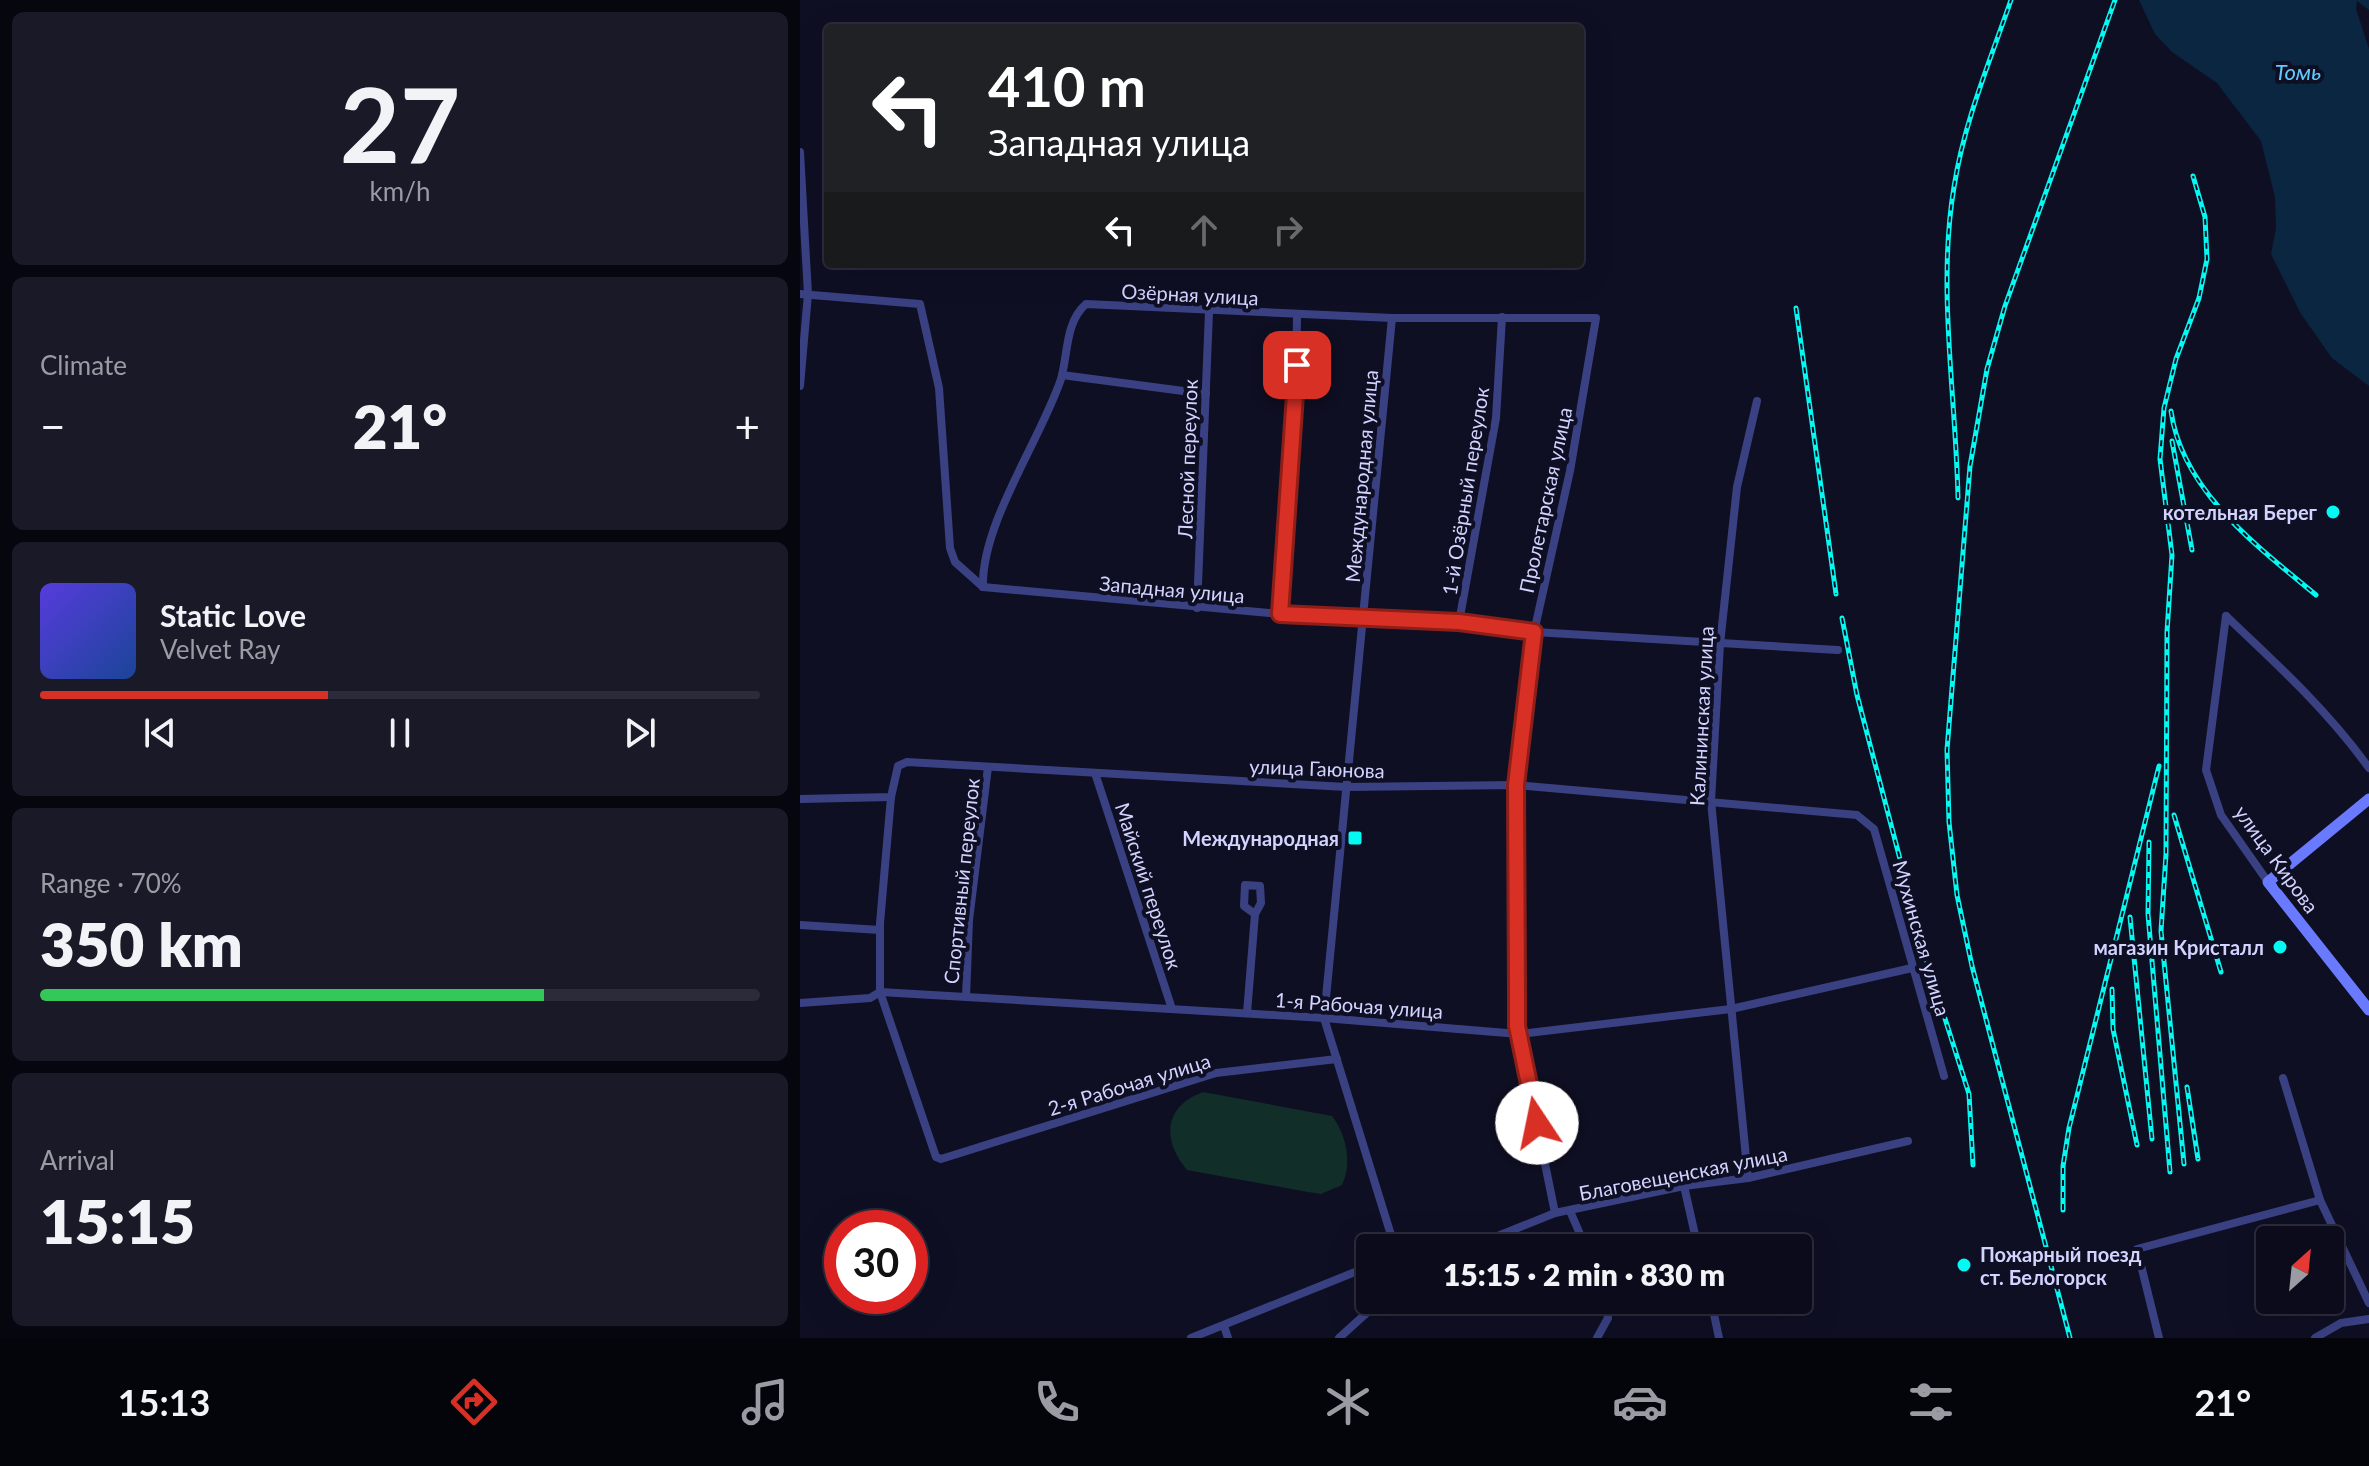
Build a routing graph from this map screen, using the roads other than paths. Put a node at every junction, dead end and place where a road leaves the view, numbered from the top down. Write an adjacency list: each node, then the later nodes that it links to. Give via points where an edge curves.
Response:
1 (800, 152): 2 (street)
2 (804, 294): 9 (street); 12 (street, via 920,304 939,388 950,548 955,562)
3 (1209, 312): 4 (street, Озёрная улица); 8 (street, Озёрная улица, via 1086,304 1077,312); 10 (street, Лесной переулок)
4 (1297, 315): 6 (street, Озёрная улица); 14 (street)
5 (1502, 317): 6 (street, Озёрная улица); 7 (street, Озёрная улица); 16 (street, 1-й Озёрный переулок, via 1496,418)
6 (1392, 318): 15 (street, Международная улица)
7 (1596, 318): 17 (street, Пролетарская улица, via 1570,471)
8 (1062, 375): 10 (street); 12 (street, Озёрная улица, via 997,525 982,571)
9 (800, 386)
10 (1206, 394): 13 (street, Лесной переулок)
11 (1757, 401): 18 (street, Калининская улица, via 1737,487)
12 (983, 587): 13 (street, Западная улица)
13 (1197, 608): 14 (street, Западная улица)
14 (1280, 614): 15 (street, Западная улица)
15 (1364, 619): 16 (street, Западная улица); 24 (street, Международная улица)
16 (1459, 622): 17 (street, Западная улица)
17 (1534, 632): 18 (street, Западная улица); 23 (street, Пролетарская улица)
18 (1720, 644): 19 (street, Западная улица); 28 (street, Калининская улица)
19 (1838, 650)
20 (988, 767): 22 (street, улица Гаюнова); 25 (street, улица Гаюнова, via 907,762 898,766); 36 (street, Спортивный переулок, via 969,920)
21 (2369, 768): 30 (street, улица Кирова, via 2322,709 2226,616 2206,770 2221,815)
22 (1095, 773): 24 (street, улица Гаюнова); 38 (street, Майский переулок)
23 (1516, 785): 24 (street, улица Гаюнова); 28 (street, улица Гаюнова); 43 (street, Пролетарская улица)
24 (1346, 787): 42 (street, Международная улица)
25 (891, 797): 26 (street); 33 (street)
26 (800, 799)
27 (2369, 799): 30 (main road)
28 (1711, 801): 29 (street, улица Гаюнова); 39 (street, Калининская улица)
29 (1857, 815): 34 (street, Мухинская улица, via 1874,829)
30 (2268, 882): 40 (main road, улица Кирова)
31 (1255, 914): 41 (street)
32 (800, 925): 33 (street)
33 (880, 930): 35 (street)
34 (1912, 968): 39 (street, 1-я Рабочая улица); 45 (street, Мухинская улица)
35 (880, 992): 36 (street, 1-я Рабочая улица); 37 (street, 1-я Рабочая улица, via 870,998); 44 (street, 2-я Рабочая улица, via 936,1157 941,1159 1216,1073)
36 (966, 997): 38 (street, 1-я Рабочая улица)
37 (800, 1003)
38 (1172, 1009): 41 (street, 1-я Рабочая улица)
39 (1731, 1009): 43 (street, 1-я Рабочая улица); 48 (street, Калининская улица)
40 (2369, 1010)
41 (1247, 1013): 42 (street, 1-я Рабочая улица)
42 (1324, 1018): 43 (street, 1-я Рабочая улица); 44 (street, Международная улица)
43 (1519, 1034): 52 (street, Пролетарская улица)
44 (1337, 1059): 53 (street, Международная улица)
45 (1944, 1076)
46 (2283, 1078): 50 (street)
47 (1908, 1141): 48 (street, Благовещенская улица)
48 (1748, 1178): 49 (street, Благовещенская улица)
49 (1684, 1186): 51 (street, Благовещенская улица); 56 (street)
50 (2320, 1200): 58 (street); 69 (street, via 2137,1249)
51 (1570, 1211): 52 (street, Благовещенская улица); 55 (street)
52 (1555, 1213): 54 (street, Благовещенская улица)
53 (1391, 1234)
54 (1503, 1234)
55 (1580, 1234)
56 (1695, 1234)
57 (1356, 1272): 63 (street)
58 (2369, 1303)
59 (1366, 1314): 66 (street)
60 (1607, 1314): 67 (street)
61 (1714, 1314): 68 (street)
62 (2369, 1319): 70 (street, via 2341,1323)
63 (1224, 1326): 64 (street); 65 (street)
64 (1191, 1338)
65 (1228, 1338)
66 (1339, 1338)
67 (1597, 1338)
68 (1719, 1338)
69 (2159, 1338)
70 (2315, 1338)

